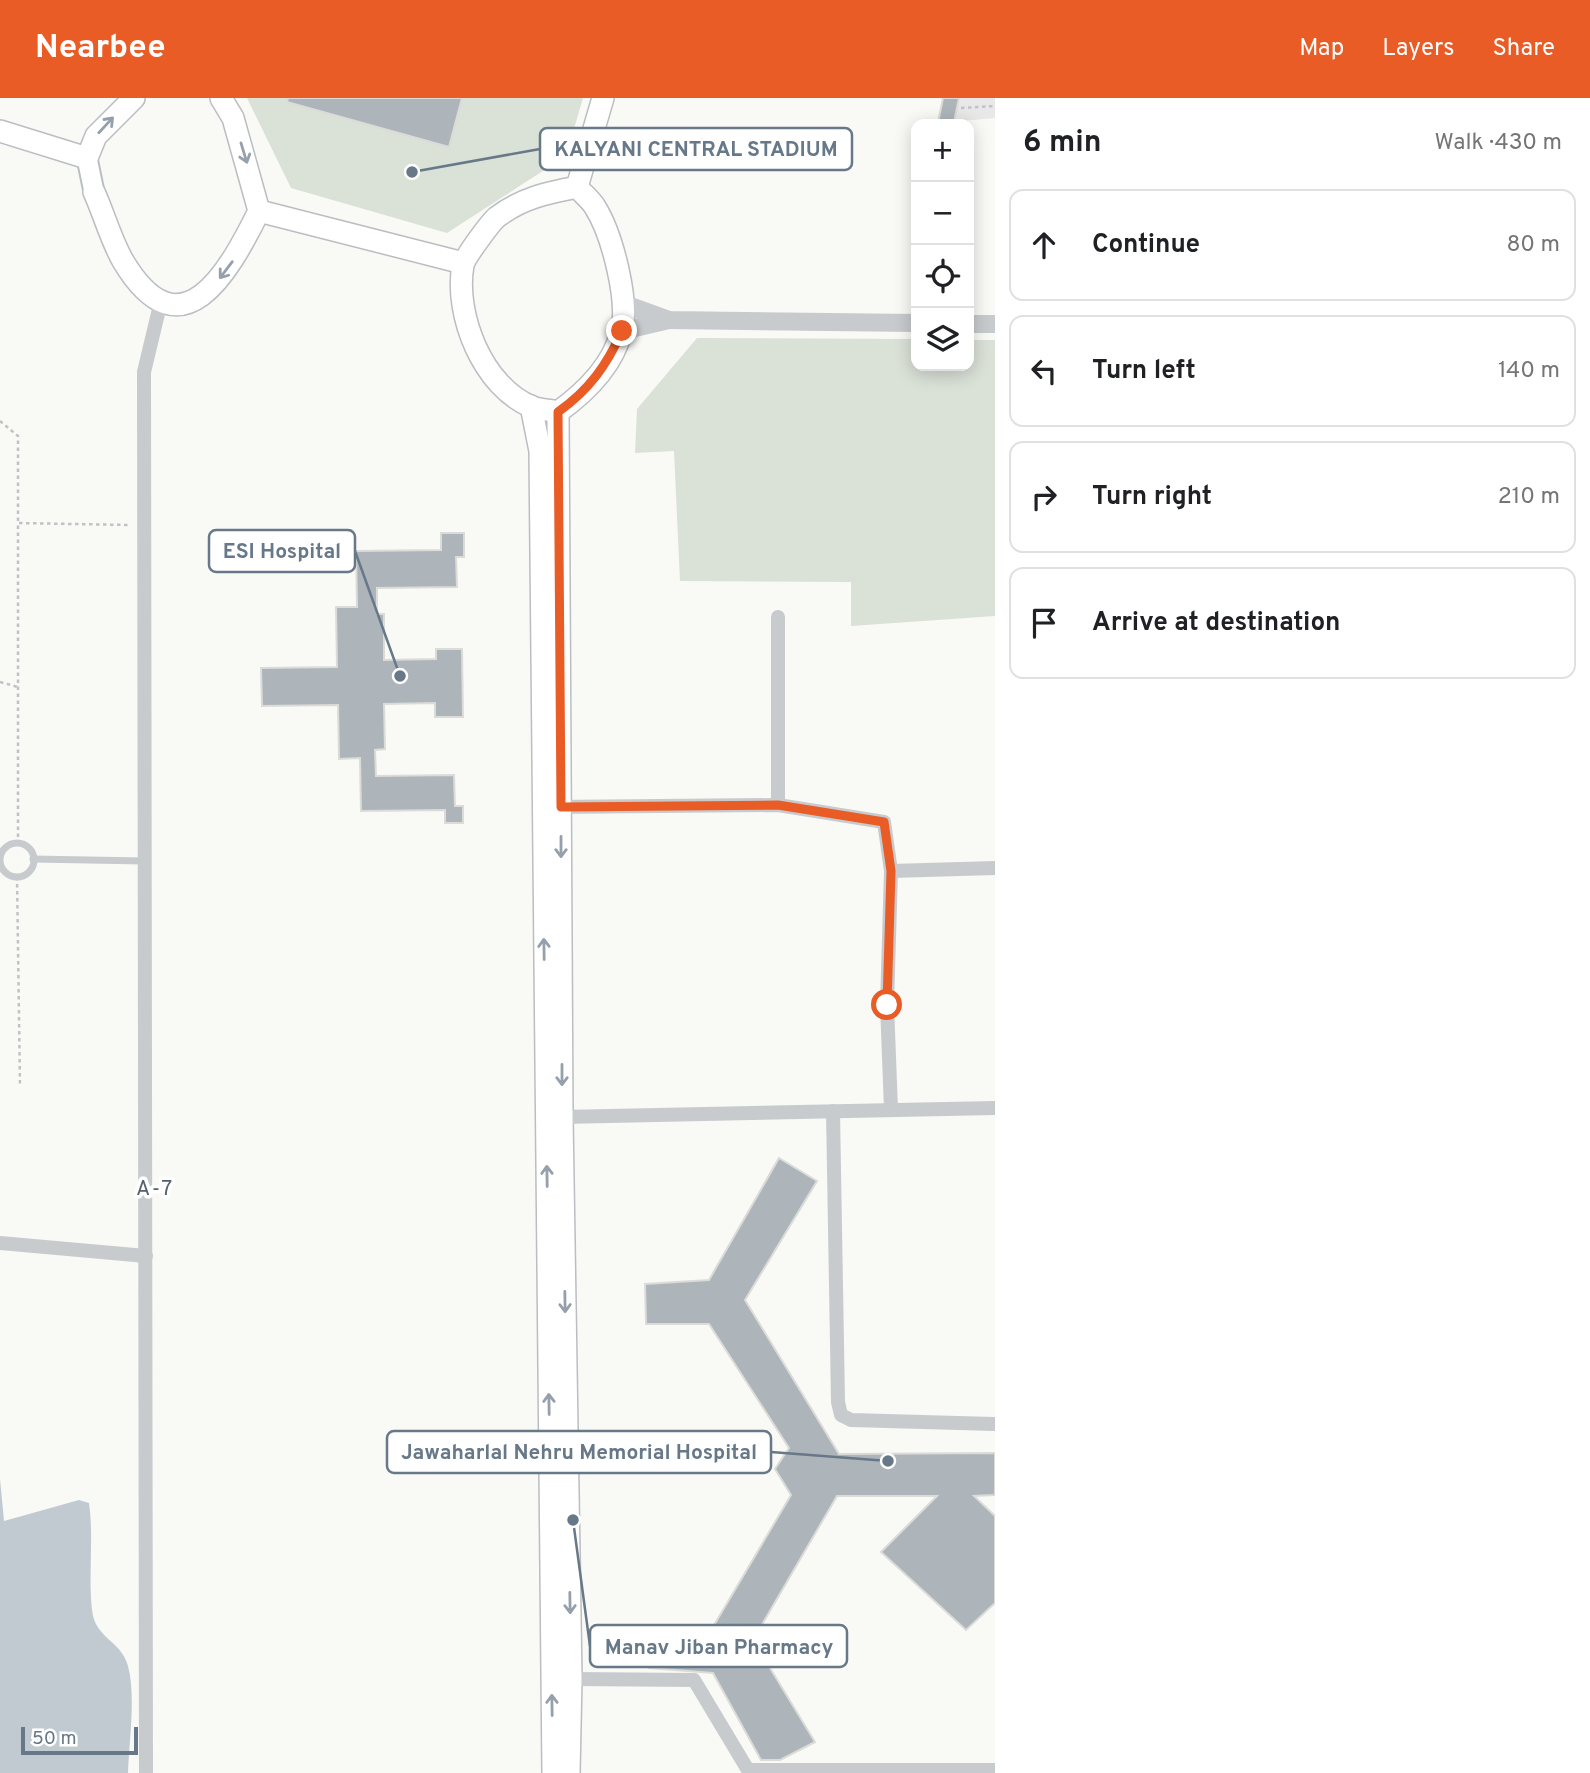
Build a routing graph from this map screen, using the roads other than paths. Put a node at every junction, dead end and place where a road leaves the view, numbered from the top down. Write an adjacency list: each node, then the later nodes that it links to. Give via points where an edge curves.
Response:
1 (134, 98): 5 (main road, one-way to 1, via 96,136)
2 (221, 98): 8 (main road, one-way to 8, via 233,118)
3 (603, 98): 6 (main road)
4 (0, 131): 5 (main road)
5 (87, 158): 7 (main road)
6 (577, 187): 9 (main road, via 532,195 495,218); 11 (main road, via 595,207 613,253)
7 (94, 192): 10 (main road, via 123,261 151,298)
8 (259, 211): 9 (main road); 10 (main road, one-way to 10, via 223,275 201,298 177,306)
9 (463, 263): 17 (main road, via 467,323 480,362)
10 (161, 301): 23 (street, via 144,372)
11 (622, 303): 12 (street); 16 (main road)
12 (669, 320): 13 (street); 16 (street)
13 (911, 323)
14 (974, 324): 15 (street)
15 (995, 324)
16 (622, 331): 18 (main road, via 610,359 583,394)
17 (531, 407): 18 (main road); 21 (main road, via 540,451)
18 (558, 412): 21 (main road)
19 (778, 617): 20 (street)
20 (778, 805): 21 (street); 25 (street, via 884,822)
21 (552, 807): 29 (main road, one-way to 29); 36 (main road, one-way to 21)
22 (33, 859): 22 (lane, via 28,847 18,844 4,850 0,860 4,871 17,877 28,872); 23 (lane)
23 (145, 862): 31 (street)
24 (995, 868): 25 (street)
25 (891, 871): 27 (street, via 887,1005)
26 (995, 1108): 27 (street)
27 (891, 1109): 28 (street)
28 (833, 1111): 29 (street); 32 (street, via 841,1415 850,1420)
29 (562, 1117): 33 (main road, one-way to 33)
30 (0, 1244): 31 (street)
31 (146, 1256): 35 (street)
32 (994, 1424)
33 (571, 1679): 34 (street, via 694,1680 748,1770); 37 (main road)
34 (995, 1770)
35 (146, 1773)
36 (553, 1773)
37 (569, 1773)

